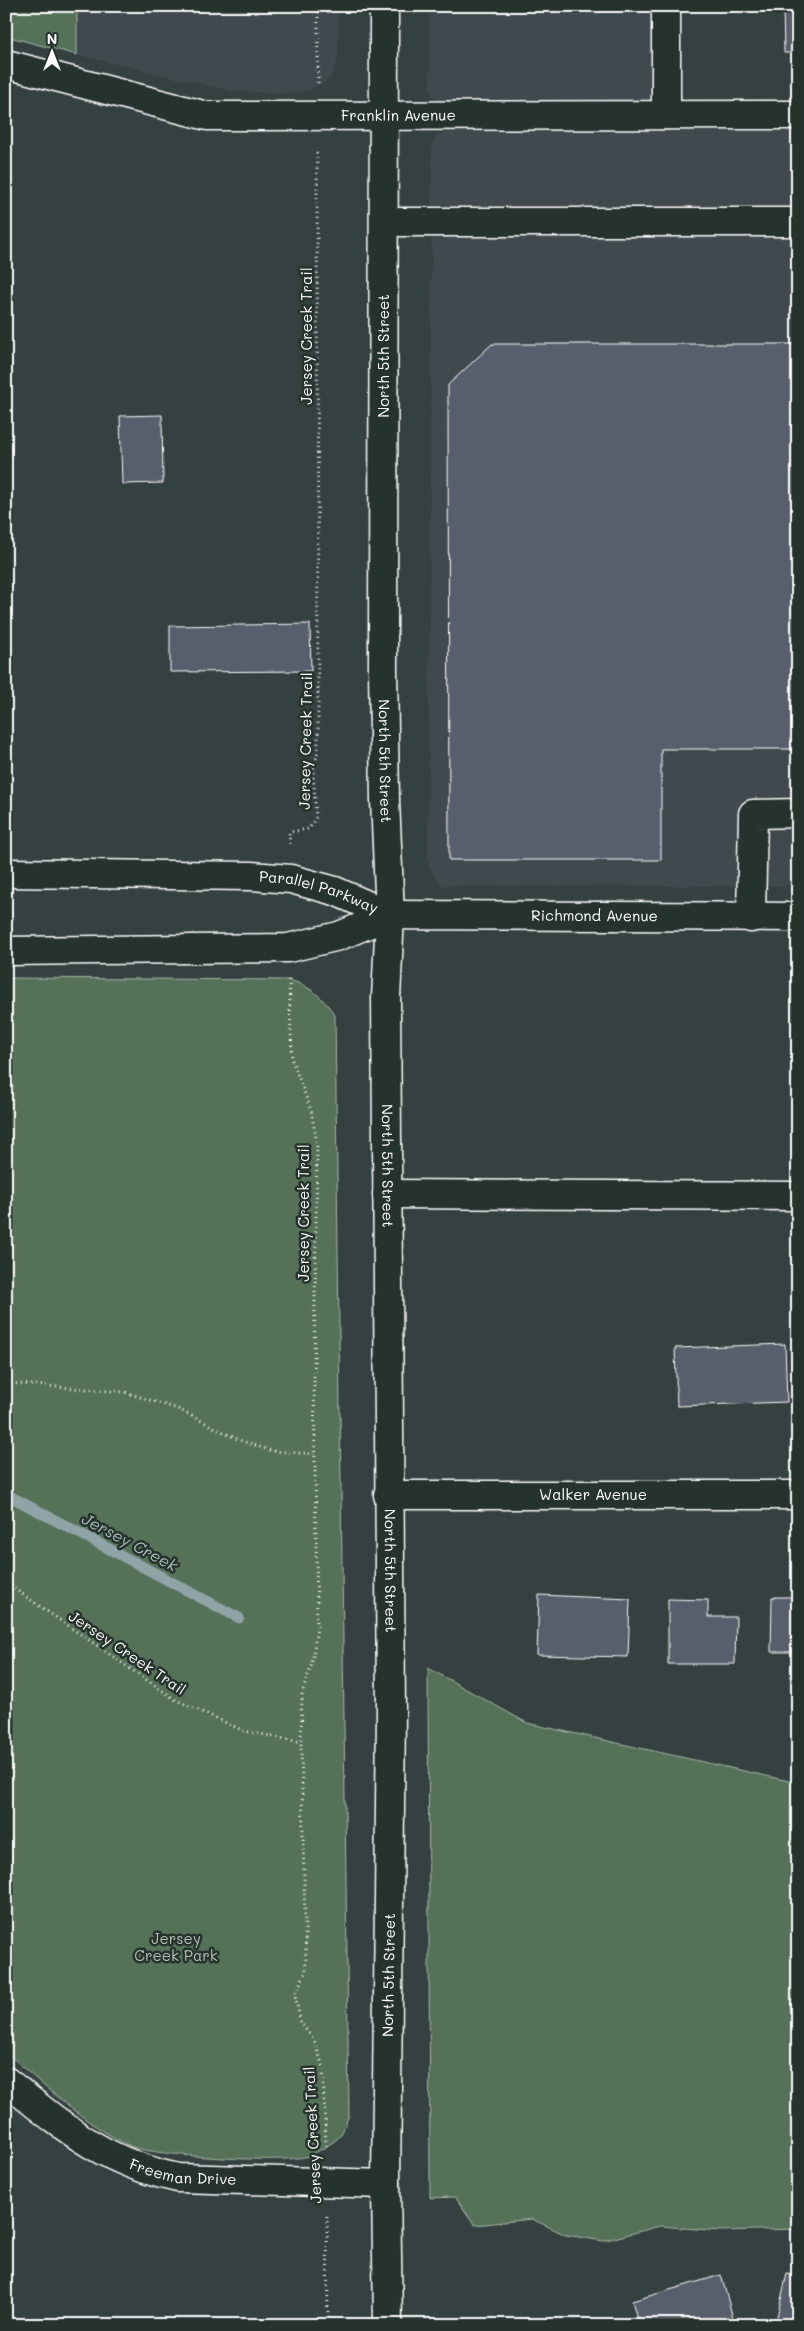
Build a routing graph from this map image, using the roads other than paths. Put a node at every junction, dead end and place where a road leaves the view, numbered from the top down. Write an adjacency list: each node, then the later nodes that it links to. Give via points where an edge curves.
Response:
1 (384, 6): 6 (street, North 5th Street)
2 (666, 6): 4 (street)
3 (6, 64): 6 (street, Franklin Avenue, via 207,116)
4 (666, 115): 5 (street, Franklin Avenue); 6 (street, Franklin Avenue)
5 (798, 115)
6 (384, 116): 7 (street, North 5th Street)
7 (384, 222): 8 (street); 11 (street, North 5th Street, via 382,669)
8 (798, 222)
9 (798, 813): 13 (street, via 753,814)
10 (6, 873): 11 (street, Parallel Parkway, via 291,879 335,891)
11 (390, 915): 13 (street, Richmond Avenue); 14 (street, Parallel Parkway, via 339,936 288,948); 15 (street, North 5th Street, via 386,998)
12 (798, 917): 13 (street, Richmond Avenue)
13 (751, 918)
14 (6, 951)
15 (388, 1194): 16 (street); 17 (street, North 5th Street)
16 (798, 1196)
17 (388, 1495): 18 (street, Walker Avenue); 20 (street, North 5th Street, via 391,1722)
18 (798, 1495)
19 (6, 2081): 20 (street, Freeman Drive, via 76,2136 148,2172 178,2178)
20 (386, 2184): 21 (street, North 5th Street)
21 (388, 2325)

